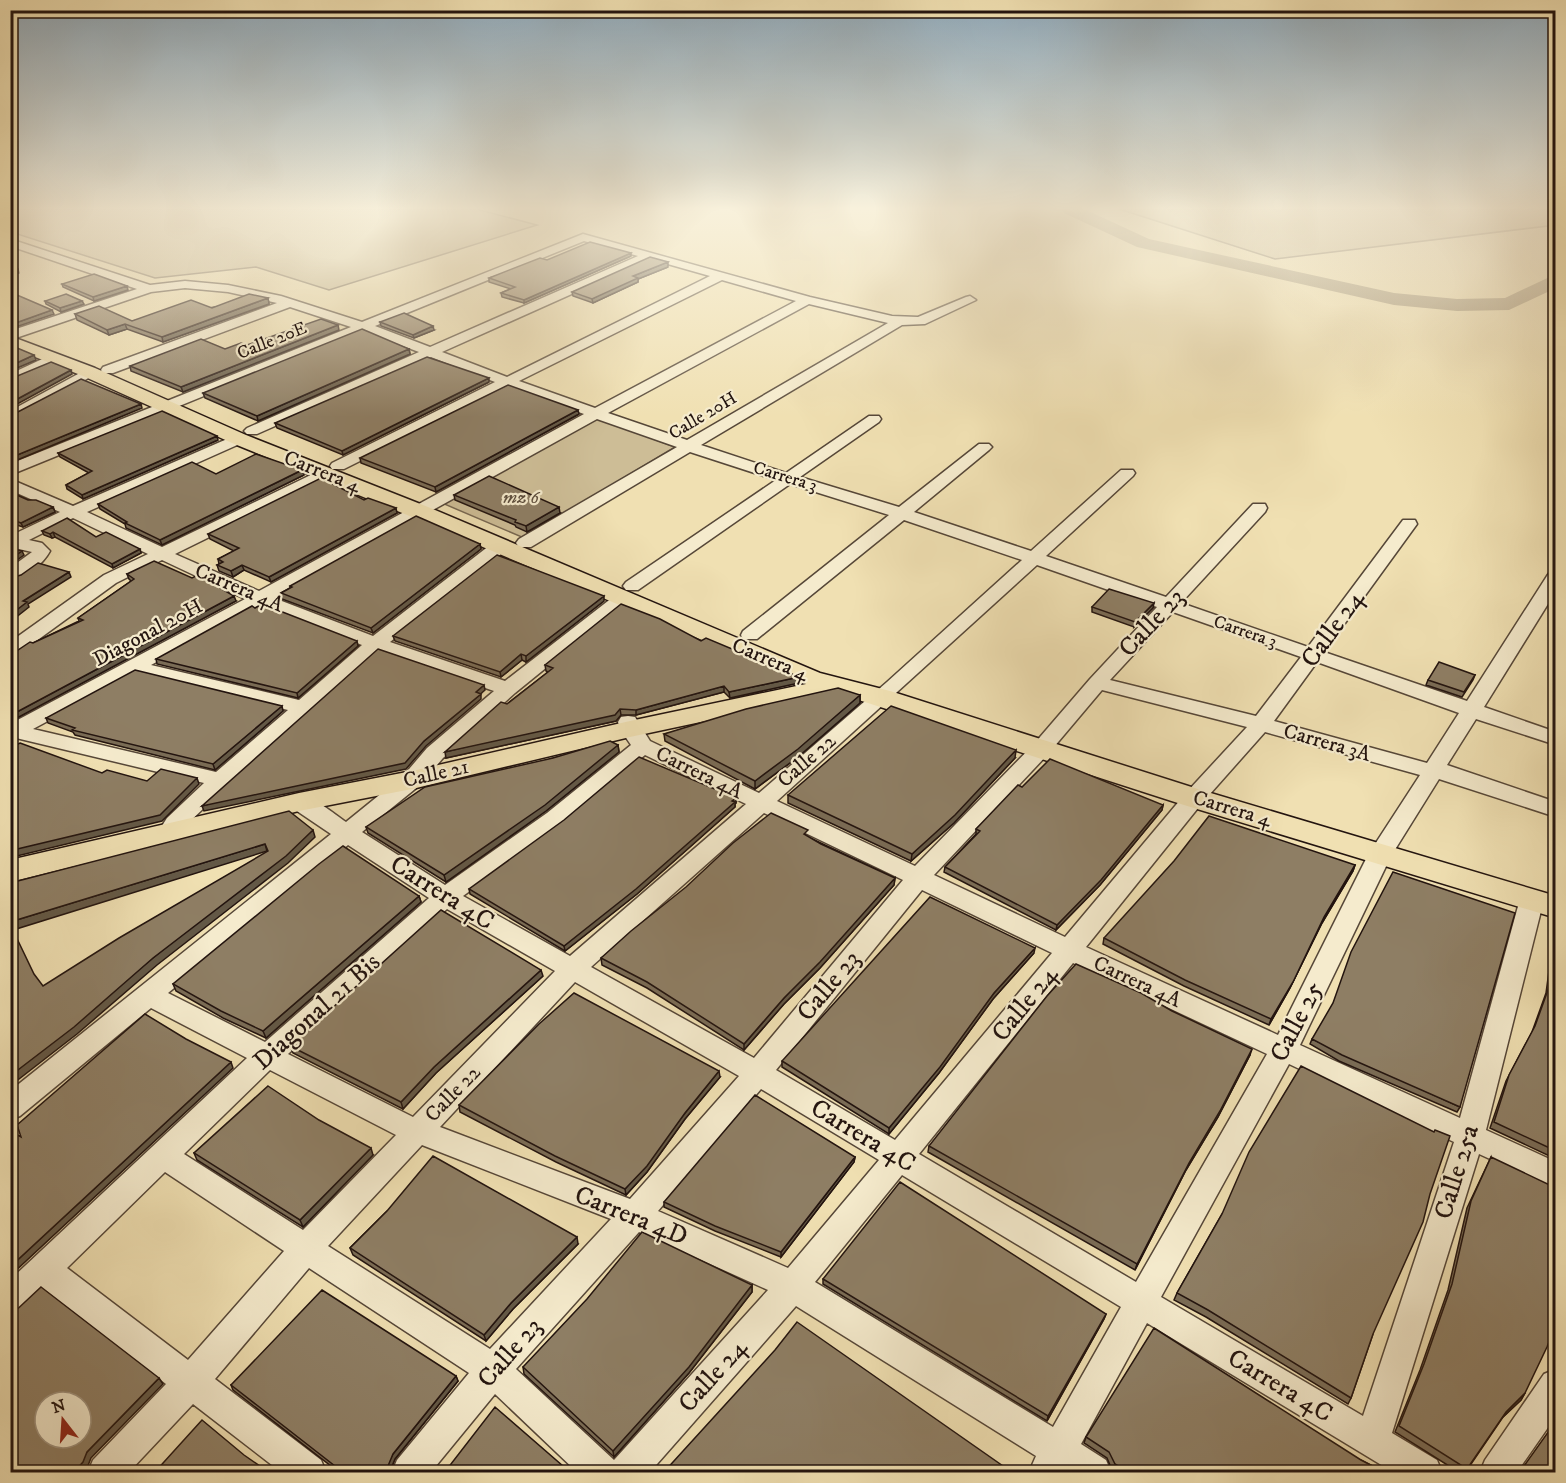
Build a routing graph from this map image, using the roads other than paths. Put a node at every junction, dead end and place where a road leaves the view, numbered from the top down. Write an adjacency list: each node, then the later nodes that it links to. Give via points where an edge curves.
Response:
1 (117, 278): 6 (street, Carrera 3)
2 (481, 278): 11 (street, Calle 20E)
3 (598, 278): 13 (street)
4 (716, 278): 17 (street)
5 (728, 278): 7 (street)
6 (149, 289): 9 (street, Carrera 3, via 172,284 204,285); 12 (street)
7 (807, 300): 10 (street); 19 (street)
8 (970, 300): 10 (street, via 920,321)
9 (288, 303): 11 (street, Carrera 3); 15 (street)
10 (900, 321): 23 (street, Calle 20H)
11 (361, 327): 13 (street, Carrera 3); 18 (street, Calle 20E)
12 (13, 335): 14 (main road, Carrera 4); 15 (main road, Carrera 4)
13 (430, 353): 17 (street, Carrera 3); 22 (street)
14 (53, 358): 15 (main road, Carrera 4); 16 (street)
15 (98, 371): 18 (main road, Carrera 4); 20 (street)
16 (10, 380)
17 (507, 382): 19 (street, Carrera 3); 26 (street)
18 (172, 403): 22 (main road, Carrera 4); 25 (street, Calle 20E)
19 (596, 412): 23 (street, Carrera 3); 30 (street)
20 (10, 417)
21 (874, 419): 28 (street)
22 (246, 435): 26 (main road, Carrera 4); 32 (street)
23 (690, 447): 28 (street, Carrera 3); 36 (street, Calle 20H)
24 (984, 447): 33 (street)
25 (10, 470)
26 (332, 470): 30 (main road, Carrera 4); 38 (street)
27 (1126, 472): 39 (street, Calle 22)
28 (791, 478): 33 (street, Carrera 3); 42 (street)
29 (10, 484): 32 (street, Carrera 4A)
30 (426, 508): 36 (main road, Carrera 4); 37 (main road, Carrera 4); 43 (street, Diagonal 20H)
31 (1258, 508): 44 (street, Calle 23)
32 (75, 511): 35 (street); 38 (street, Carrera 4A)
33 (901, 513): 39 (street, Carrera 3); 45 (street)
34 (1409, 524): 48 (street, Calle 24)
35 (11, 542): 40 (street, via 40,549 38,557)
36 (525, 543): 42 (main road, Carrera 4)
37 (500, 546): 42 (main road, Carrera 4); 46 (street)
38 (162, 554): 43 (street, Carrera 4A); 47 (street, via 110,579)
39 (1034, 559): 44 (street, Carrera 3); 50 (street, Calle 22)
40 (17, 573)
41 (1556, 576): 54 (street, Calle 25)
42 (627, 592): 45 (main road, Carrera 4); 50 (main road, Carrera 4); 52 (street)
43 (259, 598): 46 (street, Carrera 4A); 49 (street, Diagonal 20H)
44 (1169, 606): 48 (street, Carrera 3); 51 (street, Calle 23)
45 (750, 635): 50 (main road, Carrera 4)
46 (376, 643): 52 (street, Carrera 4A); 53 (street)
47 (10, 651)
48 (1315, 655): 54 (street, Carrera 3); 55 (street, Calle 24)
49 (132, 666): 53 (street); 56 (street, Diagonal 20H)
50 (854, 682): 57 (main road, Calle 21); 59 (main road, Carrera 4); 65 (street, Calle 22)
51 (1097, 682): 55 (street, Carrera 3A); 59 (street, Calle 23)
52 (508, 689): 61 (street)
53 (303, 707): 62 (street)
54 (1473, 711): 58 (street, Carrera 3); 60 (street, Calle 25)
55 (1261, 724): 60 (street, Carrera 3A); 63 (street, Calle 24)
56 (12, 731): 62 (street)
57 (634, 732): 61 (main road, Calle 21); 65 (street, Carrera 4A); 73 (street, Diagonal 21 Bis, via 555,818)
58 (1556, 739)
59 (1046, 742): 63 (main road, Carrera 4); 72 (street, Calle 23)
60 (1431, 771): 66 (street, Carrera 3A, via 1446,772); 69 (street, Calle 25)
61 (416, 774): 64 (main road, Calle 21); 67 (main road, Calle 21); 68 (street)
62 (220, 780): 67 (street)
63 (1201, 790): 69 (main road, Carrera 4); 75 (street, Calle 24)
64 (299, 802): 67 (main road, Calle 21); 68 (street, Carrera 4C)
65 (760, 802): 72 (street, Carrera 4A); 76 (street, Calle 22)
66 (1556, 810)
67 (172, 827): 70 (main road, Calle 21); 71 (main road, Calle 21)
68 (348, 833): 73 (street, Carrera 4C); 77 (street)
69 (1385, 846): 74 (main road, Carrera 4); 78 (street, Calle 25)
70 (10, 862)
71 (10, 871)
72 (919, 877): 75 (street, Carrera 4A); 80 (street, Calle 23)
73 (445, 897): 76 (street, Carrera 4C); 79 (street, Diagonal 21 Bis)
74 (1548, 900): 83 (street, Calle 25a)
75 (1069, 950): 78 (street, Carrera 4A); 85 (street, Calle 24)
76 (572, 969): 80 (street, Carrera 4C); 82 (street, Calle 22)
77 (148, 996): 79 (street, Carrera 4D); 81 (street)
78 (1284, 1049): 83 (street, Carrera 4A); 92 (street, Calle 25)
79 (267, 1056): 82 (street, Carrera 4D); 84 (street, Diagonal 21 Bis)
80 (758, 1073): 85 (street, Carrera 4C); 87 (street, Calle 23)
81 (10, 1108)
82 (417, 1132): 87 (street, Carrera 4D); 88 (street, Calle 22)
83 (1470, 1136): 86 (street, Carrera 4A); 96 (street, Calle 25a)
84 (164, 1156): 88 (street); 89 (street, Diagonal 21 Bis)
85 (899, 1158): 90 (street, Calle 24); 92 (street, Carrera 4C)
86 (1556, 1176)
87 (635, 1215): 90 (street, Carrera 4D); 93 (street, Calle 23)
88 (306, 1248): 93 (street); 94 (street, Calle 22)
89 (45, 1270): 91 (street, Diagonal 21 Bis); 94 (street)
90 (793, 1286): 97 (street, Carrera 4D); 102 (street, Calle 24)
91 (10, 1302)
92 (1141, 1302): 96 (street, Carrera 4C); 97 (street, Calle 25)
93 (493, 1370): 100 (street, Calle 23); 101 (street)
94 (190, 1383): 98 (street, Calle 22); 99 (street)
95 (1556, 1386): 105 (street)
96 (1372, 1441): 104 (street, Carrera 4C)
97 (1053, 1461): 103 (street, Carrera 4D)
98 (105, 1473)
99 (309, 1473)
100 (409, 1473)
101 (602, 1473)
102 (627, 1473)
103 (1094, 1473)
104 (1425, 1473)
105 (1497, 1473)

